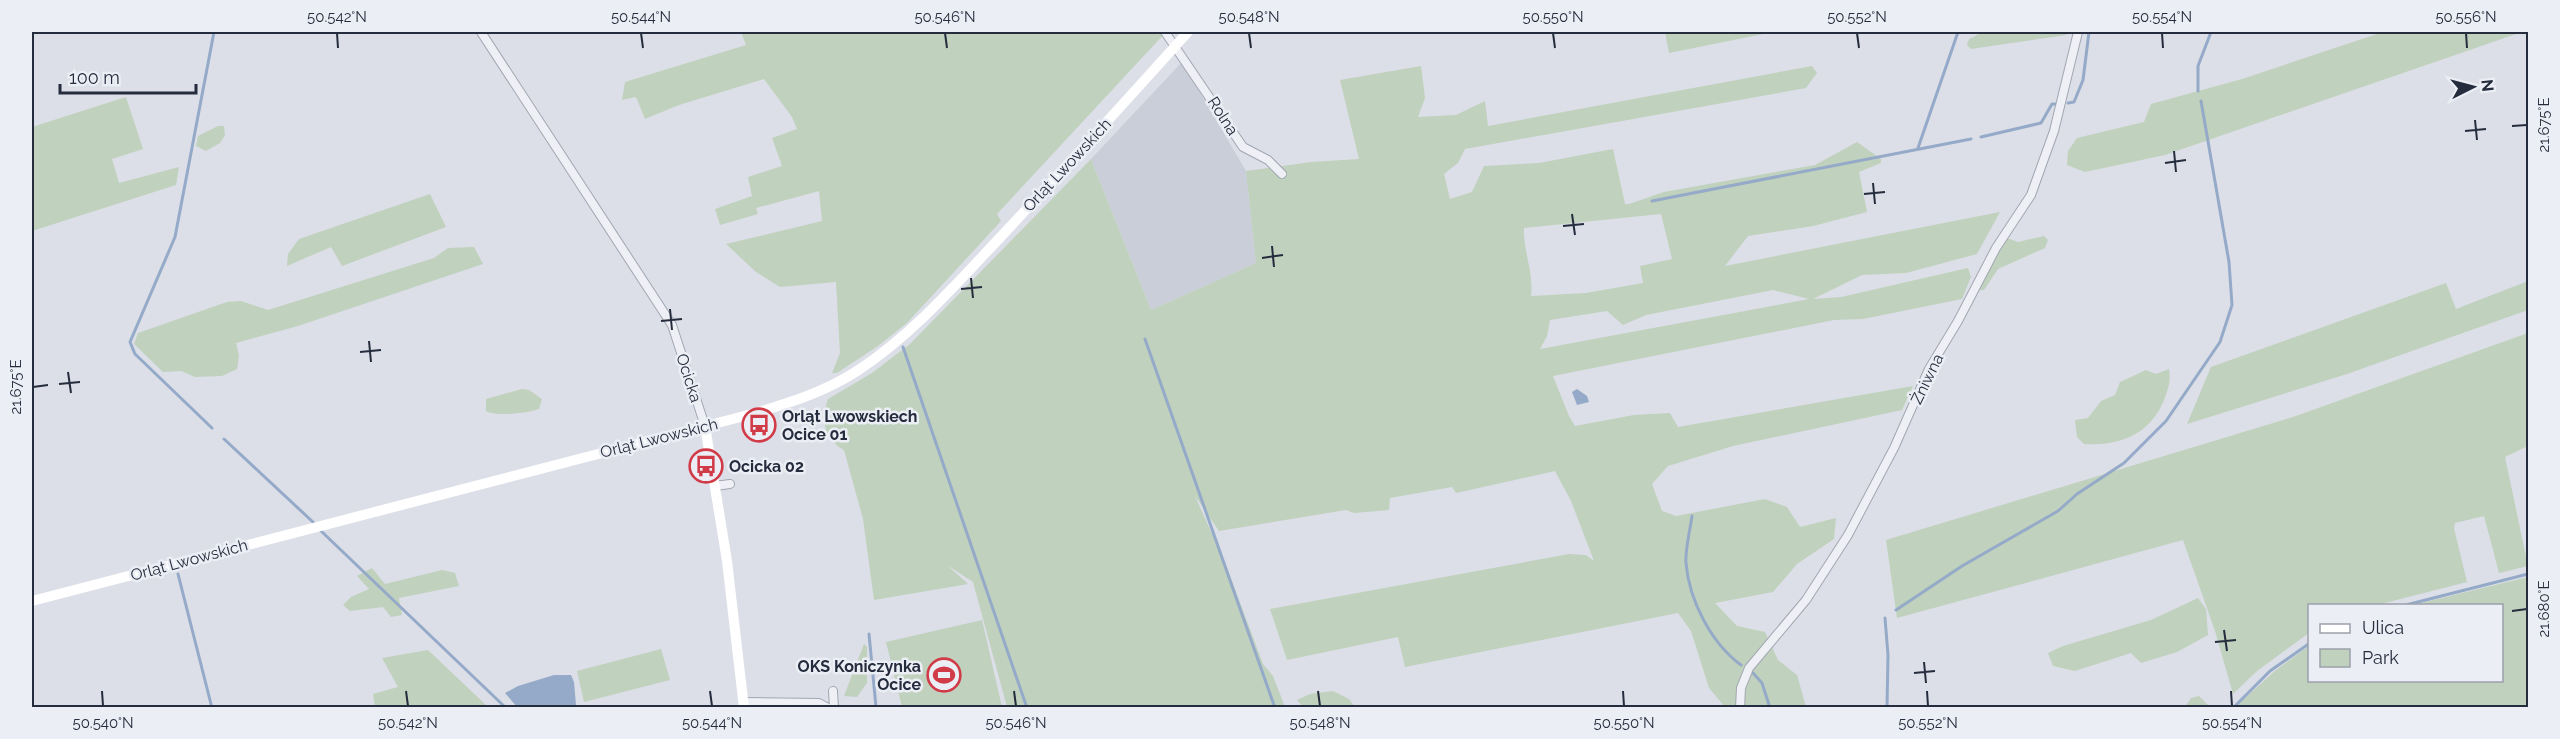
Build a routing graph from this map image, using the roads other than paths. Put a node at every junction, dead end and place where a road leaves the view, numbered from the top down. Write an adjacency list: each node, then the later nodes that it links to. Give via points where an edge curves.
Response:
1 (481, 32): 7 (street, Ocicka, via 672,325)
2 (1165, 32): 5 (street, Rolna)
3 (1188, 32): 5 (street, Orląt Lwowskich)
4 (2078, 32): 15 (street, Żniwna, via 2063,100 2031,195 1996,248 1929,369 1883,471 1834,559 1796,614 1749,668 1740,688)
5 (1176, 45): 6 (street, Rolna, via 1243,147 1268,160); 7 (street, Orląt Lwowskich, via 981,258 878,356 812,394)
6 (1282, 174)
7 (705, 426): 9 (street, Ocicka); 10 (street, Orląt Lwowskich)
8 (730, 484): 9 (street)
9 (715, 486): 12 (street, Ocicka)
10 (32, 601)
11 (833, 691): 14 (street)
12 (744, 705): 13 (street, via 819,703)
13 (828, 708)
14 (834, 708)
15 (1740, 708)

